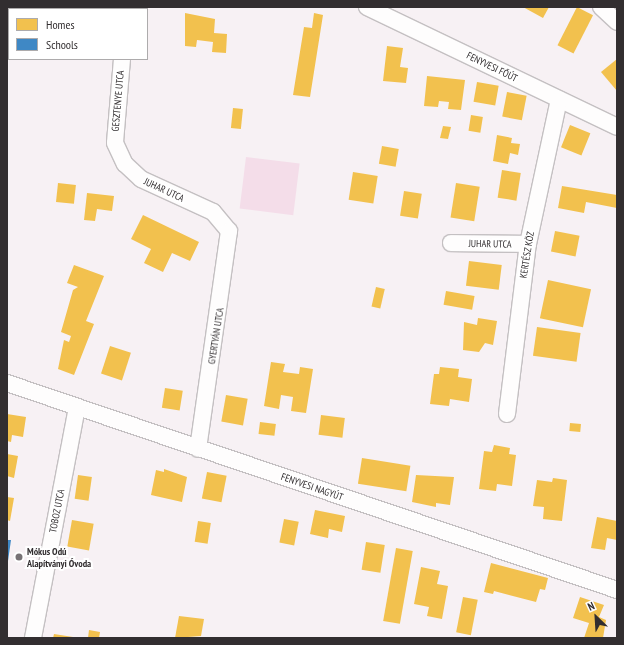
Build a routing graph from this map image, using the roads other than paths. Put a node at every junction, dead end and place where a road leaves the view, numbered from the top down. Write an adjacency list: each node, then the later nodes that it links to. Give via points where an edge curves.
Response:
1 (368, 7): 5 (street, FENYVESI FŐÚT)
2 (601, 7): 3 (street)
3 (617, 22)
4 (122, 60): 7 (street, GESZTENYE UTCA)
5 (559, 99): 6 (street, FENYVESI FŐÚT); 10 (street, KERTÉSZ KÖZ)
6 (617, 127)
7 (115, 144): 8 (street, JUHAR UTCA, via 125,164 141,179 213,212)
8 (226, 223): 14 (street, GYERTYÁN UTCA, via 230,238)
9 (451, 243): 10 (street, JUHAR UTCA)
10 (528, 244): 13 (street, KERTÉSZ KÖZ)
11 (7, 383): 12 (street, FENYVESI NAGYÚT)
12 (77, 407): 14 (street, FENYVESI NAGYÚT); 16 (street, TOBOZ UTCA)
13 (507, 414)
14 (198, 449): 15 (street, FENYVESI NAGYÚT)
15 (617, 590)
16 (33, 638)

